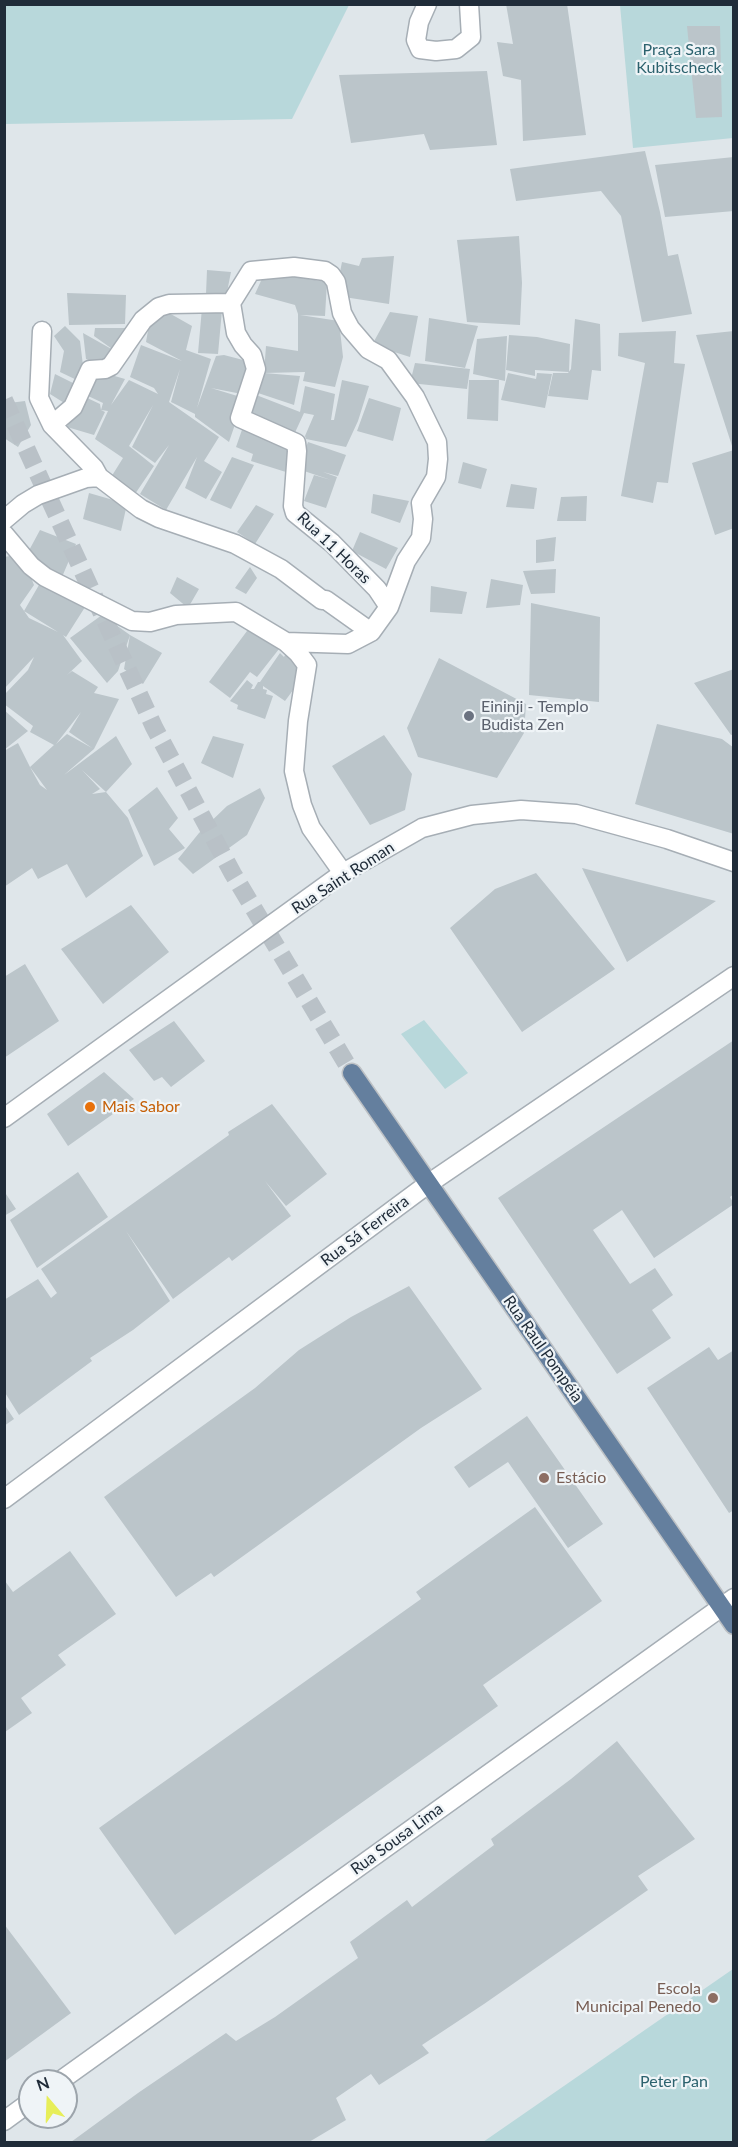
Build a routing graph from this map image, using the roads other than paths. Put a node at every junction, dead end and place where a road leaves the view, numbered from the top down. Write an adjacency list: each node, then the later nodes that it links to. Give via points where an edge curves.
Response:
1 (428, 4): 2 (street, via 418,22 416,40 420,49 436,51 456,49 471,37)
2 (469, 4)
3 (231, 303): 5 (street, via 159,307 143,320 111,366 90,369 73,407); 9 (street, Rua 11 Horas, via 236,333 252,355 256,369 240,418 296,443 295,513 332,543 377,589); 9 (street, via 251,271 294,267 325,271 336,282 342,313 350,328 368,349 388,360 422,409 437,442 436,477 421,503 421,538 406,561)
4 (42, 331): 5 (street, via 39,398)
5 (52, 425): 6 (street)
6 (99, 477): 7 (street, via 38,495); 10 (street, via 141,509 235,544 281,569)
7 (4, 519)
8 (4, 534): 11 (street, via 45,577 132,621 236,612)
9 (389, 607): 10 (street)
10 (371, 632): 11 (street, via 348,644)
11 (286, 642): 13 (street, via 307,665 294,771 302,805 311,828)
12 (734, 862): 13 (street, Rua Saint Roman, via 576,814 521,810 472,815 422,828)
13 (344, 873): 16 (street, Rua Saint Roman)
14 (734, 976): 17 (street, Rua Sá Ferreira)
15 (352, 1073): 17 (main road, Rua Raul Pompéia)
16 (4, 1118)
17 (428, 1184): 18 (street, Rua Sá Ferreira); 19 (main road, Rua Raul Pompéia)
18 (4, 1499)
19 (727, 1602): 20 (main road, Rua Raul Pompéia); 21 (street, Rua Sousa Lima)
20 (734, 1625)
21 (77, 2069)
22 (18, 2111): 23 (street)
23 (4, 2121)

